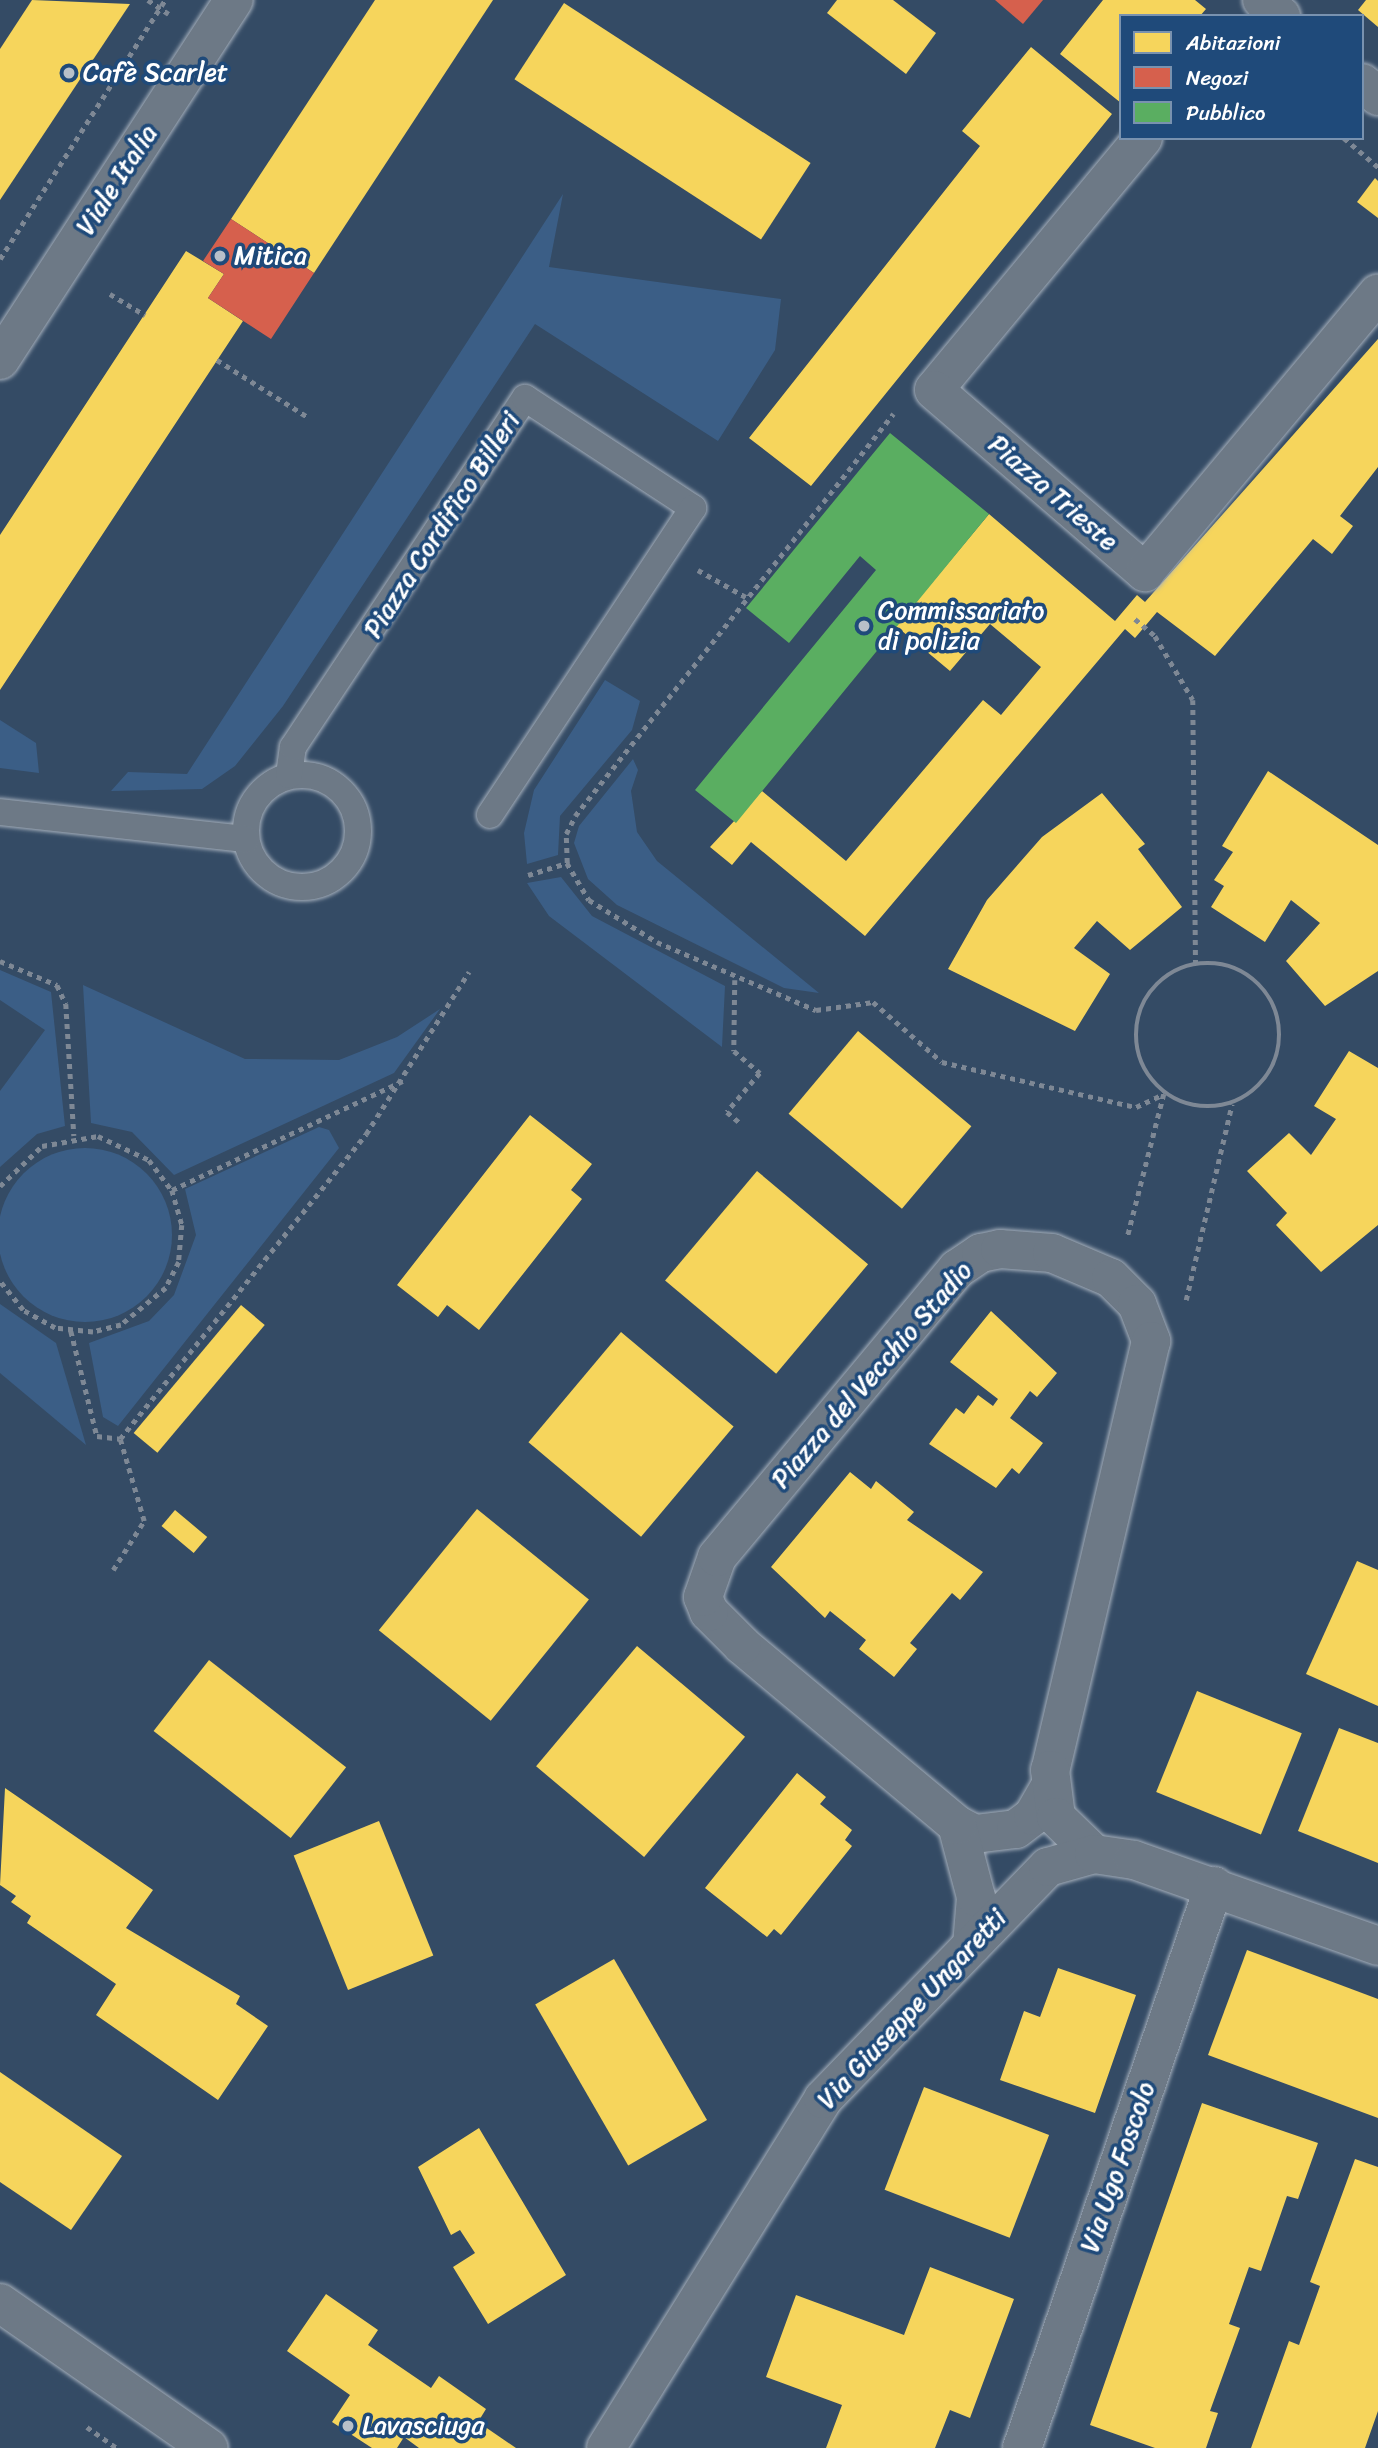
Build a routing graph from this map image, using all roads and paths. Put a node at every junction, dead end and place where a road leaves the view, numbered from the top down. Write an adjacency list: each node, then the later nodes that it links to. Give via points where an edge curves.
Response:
1 (165, 0): 11 (path)
2 (234, 0): 15 (street, Viale Italia)
3 (1259, 0): 4 (street); 5 (street)
4 (1246, 14)
5 (1278, 14)
6 (1364, 85): 7 (street)
7 (1378, 96)
8 (1141, 140): 17 (street)
9 (1346, 140): 10 (path)
10 (1378, 167)
11 (0, 259)
12 (1378, 293): 20 (street)
13 (110, 294): 14 (path)
14 (145, 315)
15 (0, 360)
16 (217, 360): 18 (path)
17 (934, 390): 20 (street, Piazza Trieste); 21 (path, via 892,415)
18 (308, 417)
19 (665, 550): 21 (path); 22 (lane, Piazza Cordifico Billeri, via 693,508 524,398 287,758); 24 (lane, Piazza Cordifico Billeri)
20 (1145, 572): 29 (path, via 1124,609 1155,636 1193,700)
21 (746, 597): 26 (path, via 575,816 566,834)
22 (289, 775): 25 (lane, via 258,794 248,811); 25 (lane, via 323,778 350,799 359,832 346,868 314,887 295,888 262,872)
23 (0, 812): 25 (lane)
24 (491, 816)
25 (246, 839)
26 (567, 863): 27 (path); 31 (path, via 576,886 601,910)
27 (528, 875)
28 (0, 961): 36 (path, via 57,985 66,1004)
29 (1196, 965): 33 (path, via 1157,985 1137,1020 1140,1061); 34 (path, via 1239,970 1257,982 1276,1011 1280,1039 1272,1066 1257,1088)
30 (469, 972): 32 (path)
31 (735, 980): 33 (path, via 816,1010 873,1002 942,1062 1136,1107); 35 (path, via 734,1051 760,1073 727,1112)
32 (405, 1080): 38 (path); 43 (path)
33 (1164, 1094): 34 (path, via 1193,1106); 39 (path, via 1128,1234)
34 (1232, 1104): 41 (path)
35 (740, 1123)
36 (74, 1136): 37 (path, via 22,1158); 38 (path, via 131,1148)
37 (0, 1186)
38 (172, 1190): 42 (path, via 182,1247 166,1288 121,1325)
39 (1119, 1242)
40 (0, 1282): 42 (path, via 31,1315)
41 (1183, 1311)
42 (71, 1331): 43 (path, via 97,1436)
43 (120, 1439): 44 (path, via 144,1521)
44 (113, 1570)
45 (1050, 1787): 46 (street, Piazza del Vecchio Stadio, via 1033,1816 1016,1829 975,1834); 46 (street, Piazza del Vecchio Stadio, via 1151,1341 1137,1304 1111,1278 1052,1253 1000,1249 981,1253 957,1269 717,1557 703,1587 704,1604 722,1627); 47 (street, Piazza del Vecchio Stadio, via 1060,1825)
46 (957, 1825): 49 (street, via 975,1898)
47 (1094, 1854): 48 (street); 49 (street, Via Giuseppe Ungaretti, via 1048,1867)
48 (1214, 1886): 50 (street); 56 (street, Via Ugo Foscolo)
49 (972, 1945): 55 (street, Via Giuseppe Ungaretti, via 823,2099)
50 (1378, 1946)
51 (0, 2303): 54 (street)
52 (87, 2427): 53 (path)
53 (117, 2448)
54 (209, 2448)
55 (606, 2448)
56 (1022, 2448)

